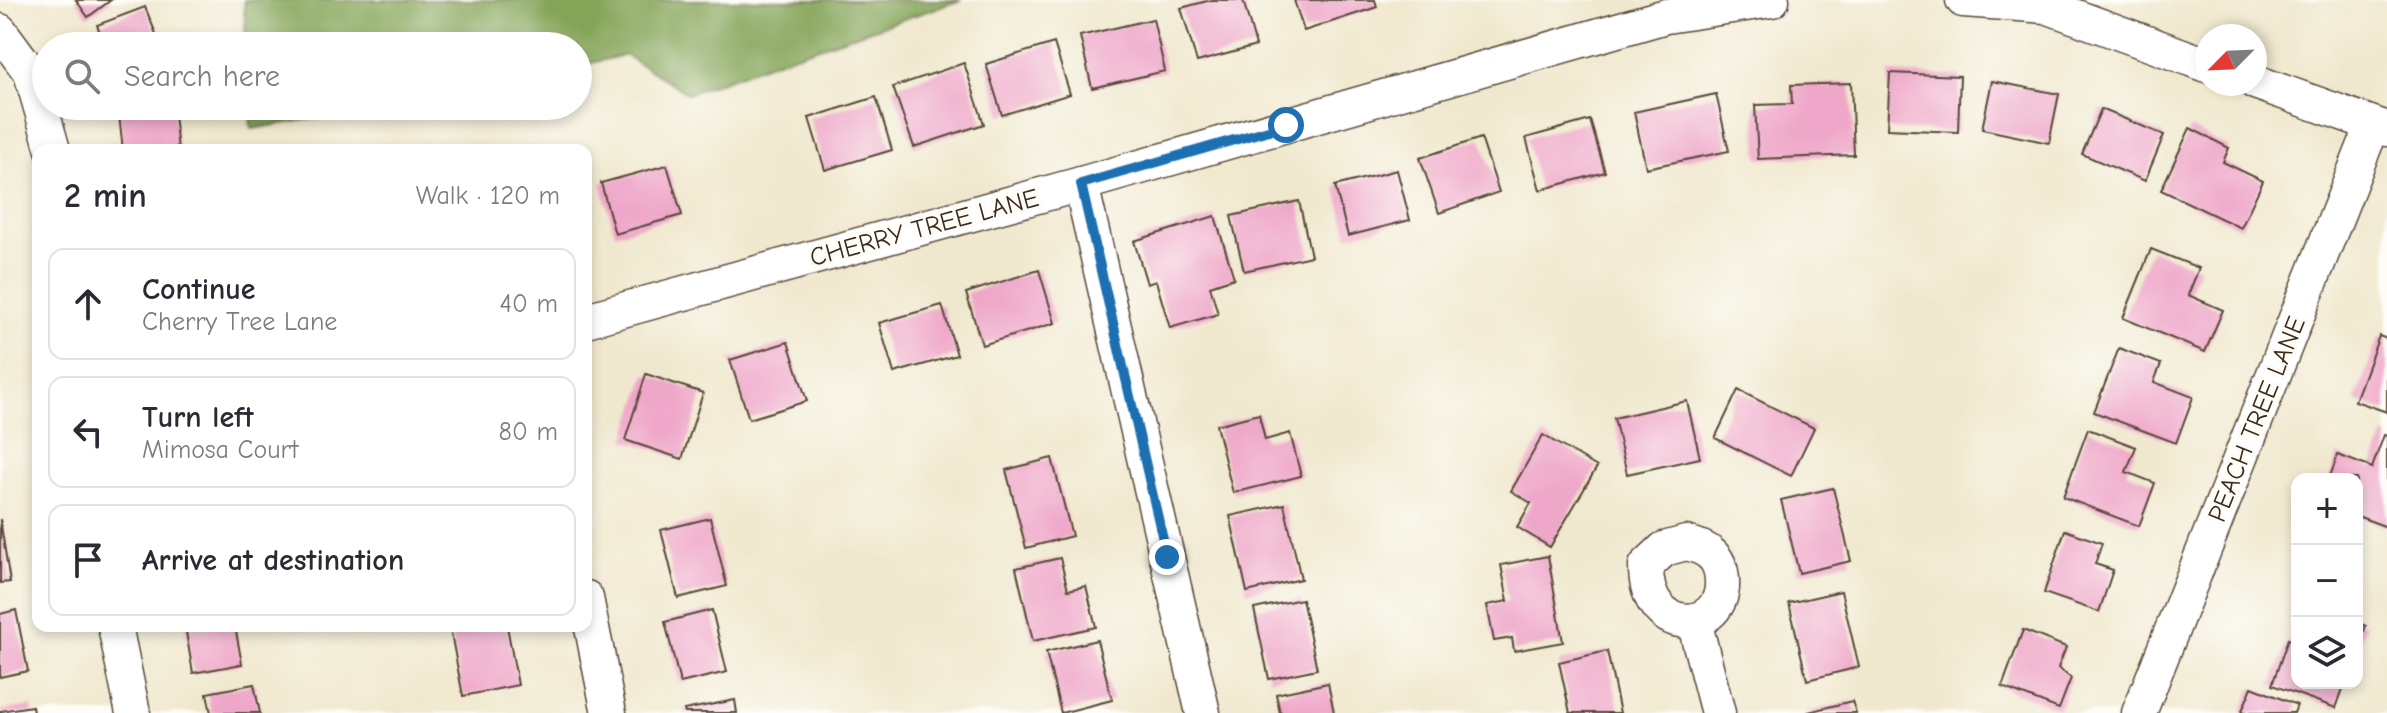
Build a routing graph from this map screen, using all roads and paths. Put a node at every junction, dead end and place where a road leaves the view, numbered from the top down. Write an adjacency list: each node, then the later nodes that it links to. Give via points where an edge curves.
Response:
1 (1772, 0): 10 (street, CHERRY TREE LANE, via 1666,16)
2 (1963, 0): 4 (street, via 2046,6)
3 (0, 31): 5 (street)
4 (2195, 61)
5 (32, 76)
6 (2267, 86): 8 (street)
7 (44, 120): 9 (street)
8 (2380, 127): 19 (street, PEACH TREE LANE)
9 (51, 144)
10 (1081, 184): 11 (street, CHERRY TREE LANE); 17 (street)
11 (592, 318)
12 (1694, 621): 18 (street)
13 (592, 628): 16 (street)
14 (116, 632): 15 (street)
15 (133, 713)
16 (609, 713)
17 (1203, 713)
18 (1718, 713)
19 (2139, 713)

